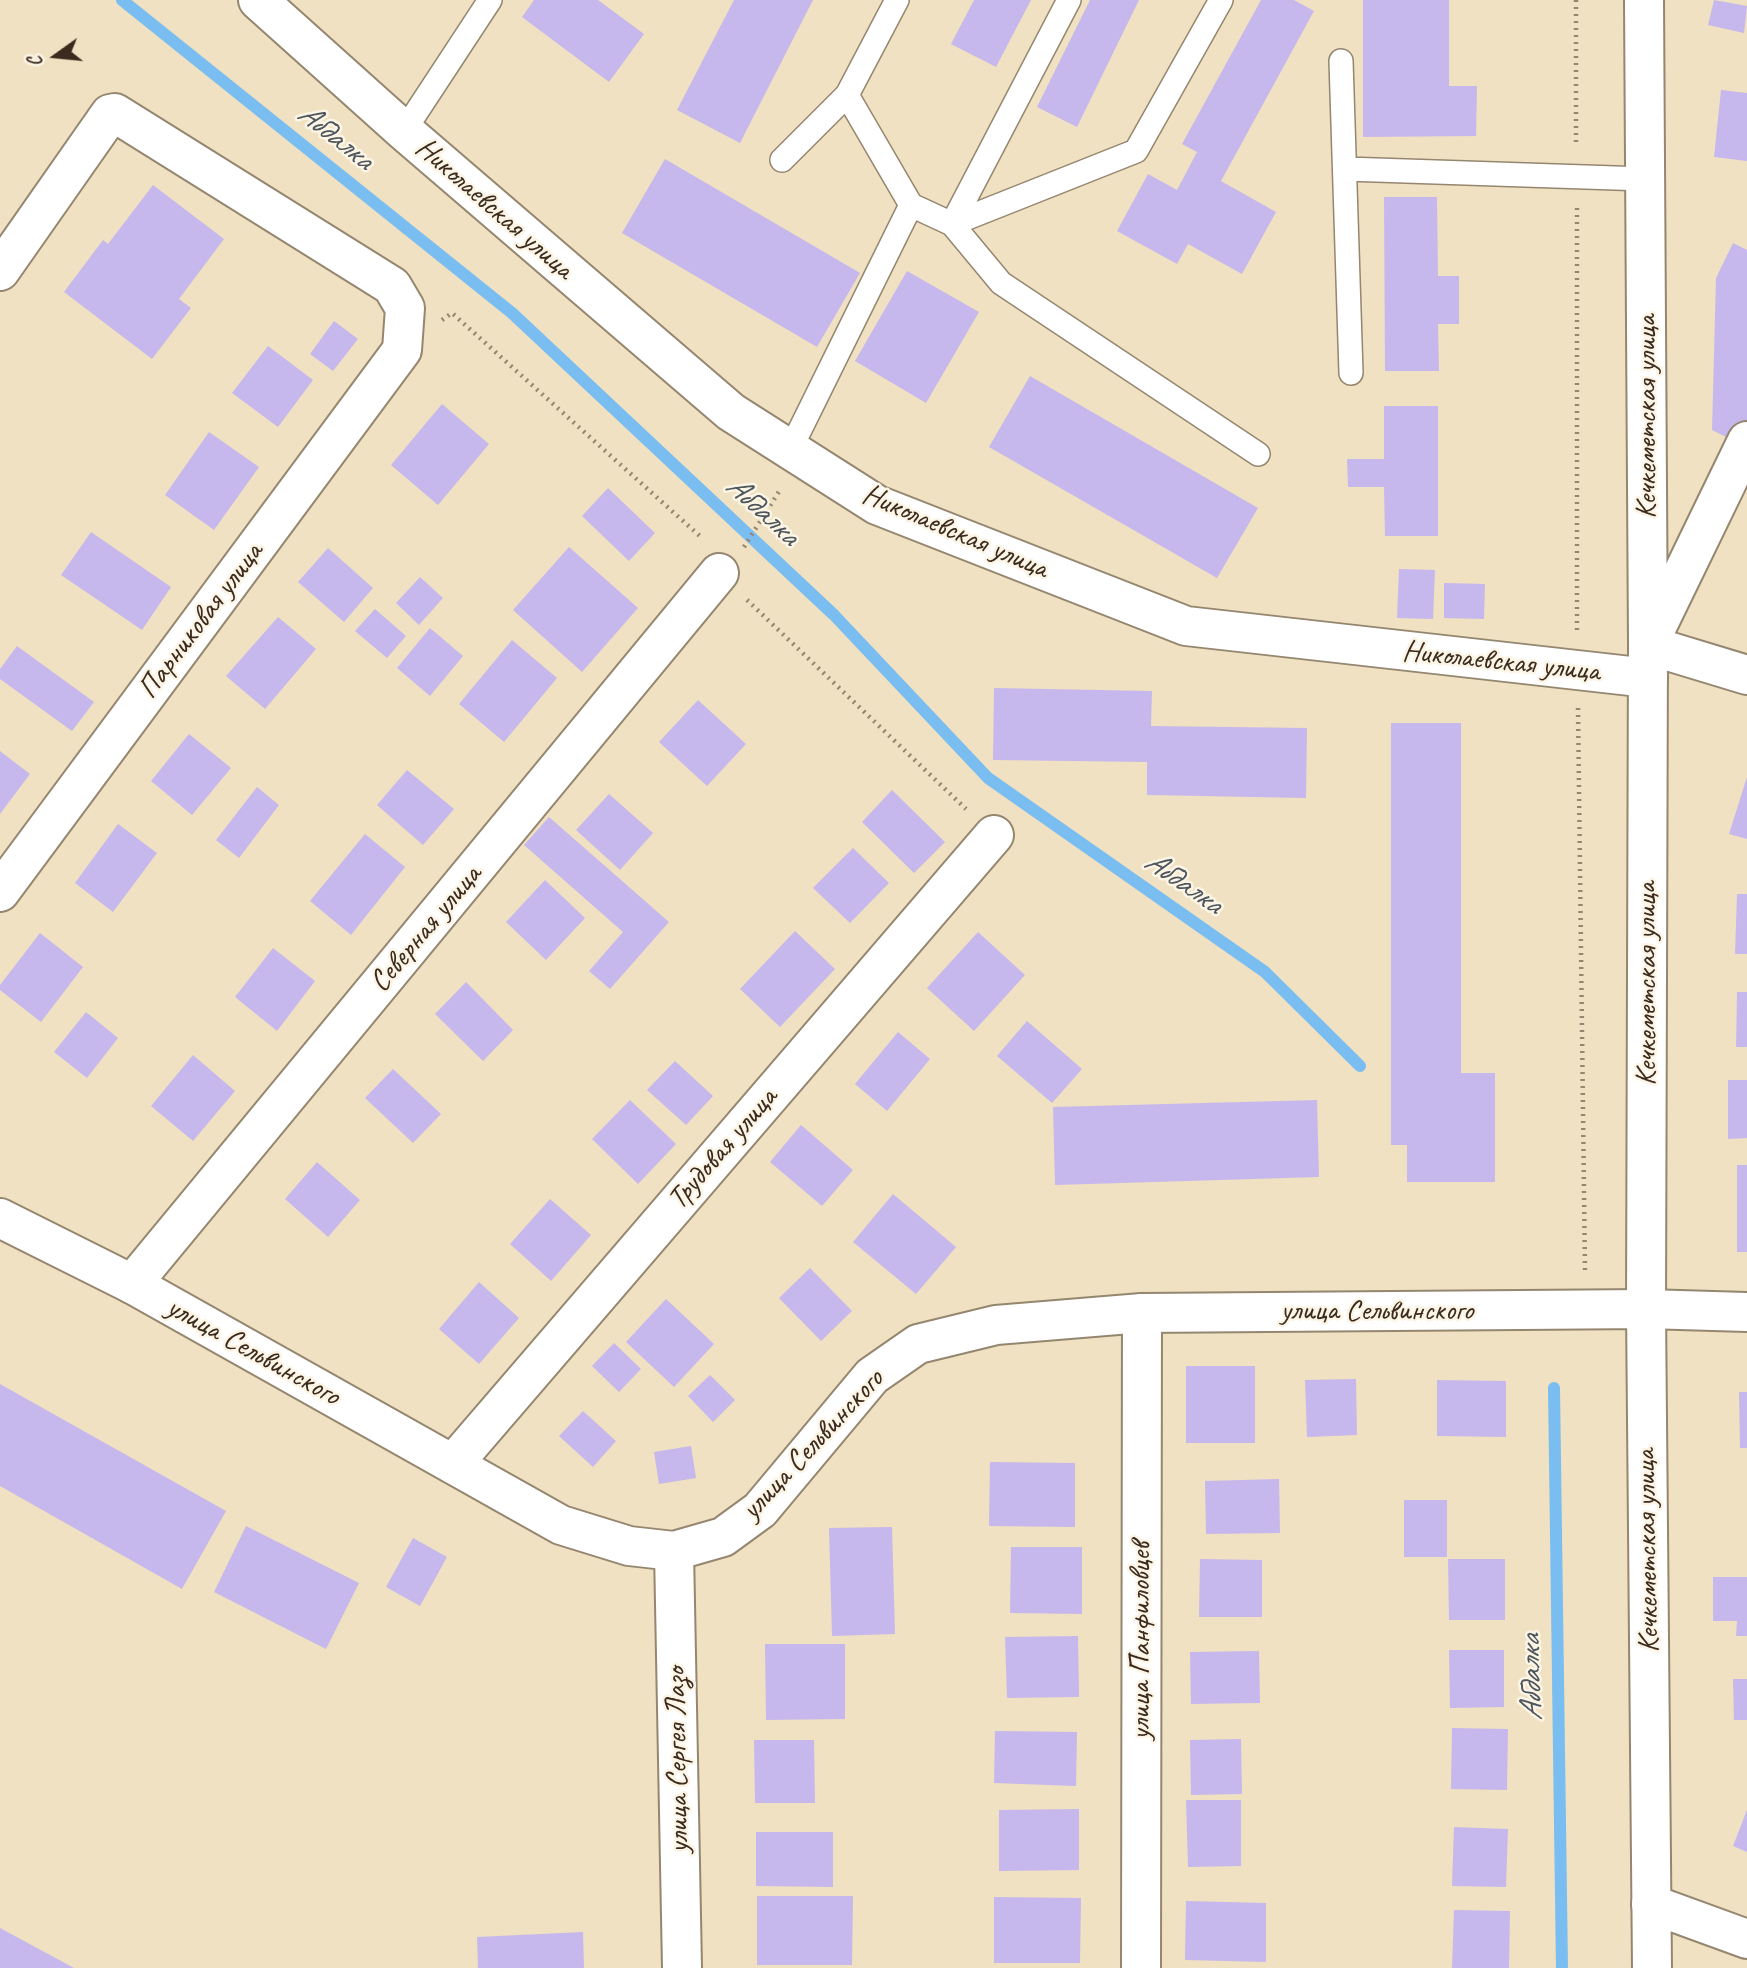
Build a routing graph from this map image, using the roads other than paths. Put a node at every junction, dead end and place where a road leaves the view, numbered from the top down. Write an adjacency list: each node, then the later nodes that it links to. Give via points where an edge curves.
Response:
1 (258, 0): 9 (street, Николаевская улица)
2 (490, 0): 9 (lane)
3 (897, 0): 8 (lane)
4 (1069, 0): 14 (lane)
5 (1222, 0): 14 (lane, via 1136,151)
6 (1644, 0): 12 (street, Кечкеметская улица)
7 (1341, 61): 11 (lane)
8 (847, 95): 10 (lane); 13 (lane)
9 (404, 131): 18 (street, Николаевская улица, via 731,412)
10 (782, 160)
11 (1346, 169): 12 (lane); 16 (lane)
12 (1645, 180): 21 (street, Кечкеметская улица)
13 (911, 205): 14 (lane); 18 (lane)
14 (951, 224): 19 (lane, via 1001,283)
15 (0, 271): 24 (street, Парниковая улица, via 115,113 392,286 405,308 402,350)
16 (1351, 373)
17 (1747, 441): 21 (street)
18 (790, 450): 21 (street, Николаевская улица, via 877,505 1186,626)
19 (1258, 454)
20 (719, 573): 26 (street, Северная улица)
21 (1648, 662): 22 (street, Николаевская улица); 27 (street, Кечкеметская улица)
22 (1747, 675)
23 (993, 835): 30 (street, Трудовая улица)
24 (0, 892)
25 (0, 1218): 26 (street, улица Сельвинского)
26 (132, 1284): 30 (street, улица Сельвинского)
27 (1646, 1309): 28 (street, улица Сельвинского); 29 (street, улица Сельвинского); 32 (street, Кечкеметская улица)
28 (1747, 1312)
29 (1142, 1313): 31 (street, улица Сельвинского, via 996,1325 918,1343 872,1376 760,1510 723,1537); 35 (street, улица Панфиловцев)
30 (453, 1464): 31 (street, улица Сельвинского, via 561,1525 628,1546)
31 (674, 1551): 34 (street, улица Сергея Лазо)
32 (1651, 1905): 33 (street); 36 (street, Кечкеметская улица)
33 (1747, 1939)
34 (682, 1968)
35 (1141, 1968)
36 (1652, 1968)

